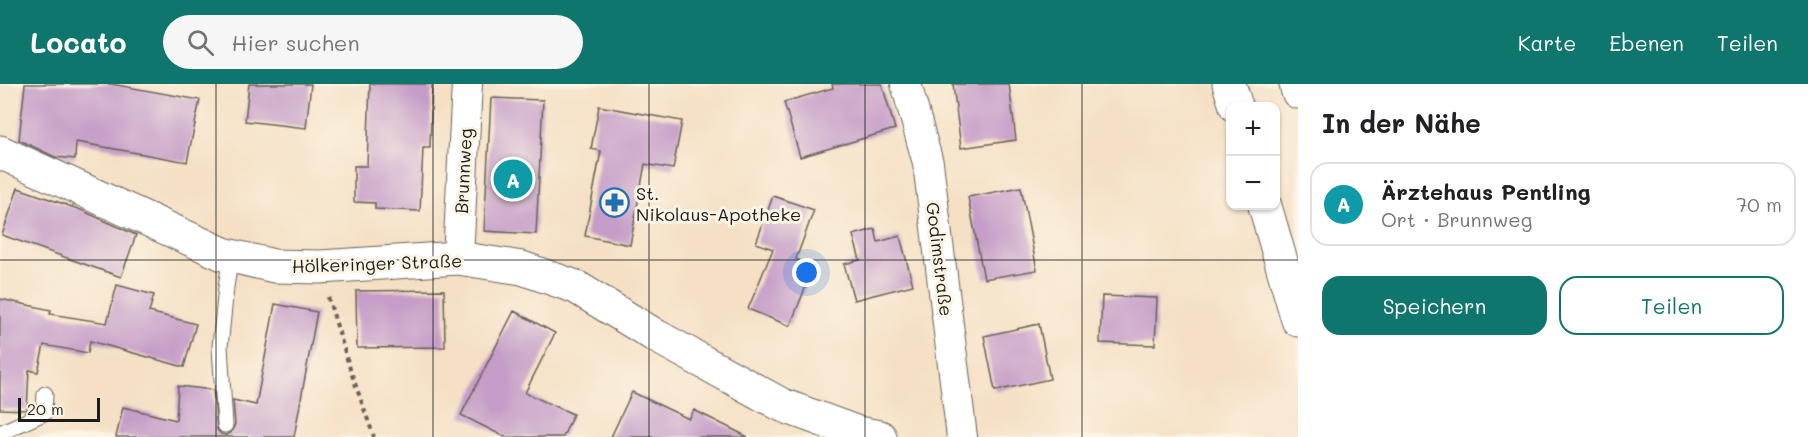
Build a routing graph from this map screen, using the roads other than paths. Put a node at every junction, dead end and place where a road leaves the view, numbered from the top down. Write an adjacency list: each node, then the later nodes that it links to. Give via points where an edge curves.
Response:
1 (467, 84): 10 (street, Brunnweg)
2 (906, 84): 16 (street, Godimstraße, via 928,163)
3 (1229, 84): 6 (main road)
4 (1296, 84): 5 (main road)
5 (1298, 92)
6 (1235, 102)
7 (0, 153): 9 (main road, Hölkeringer Straße)
8 (1266, 210): 11 (main road)
9 (231, 256): 10 (main road, Hölkeringer Straße, via 274,267); 13 (lane, via 220,347)
10 (458, 258): 15 (main road, Hölkeringer Straße, via 522,268 576,287 782,405 858,433)
11 (1298, 320)
12 (45, 394): 14 (lane, via 44,413)
13 (225, 425)
14 (0, 433)
15 (880, 437)
16 (962, 437)

